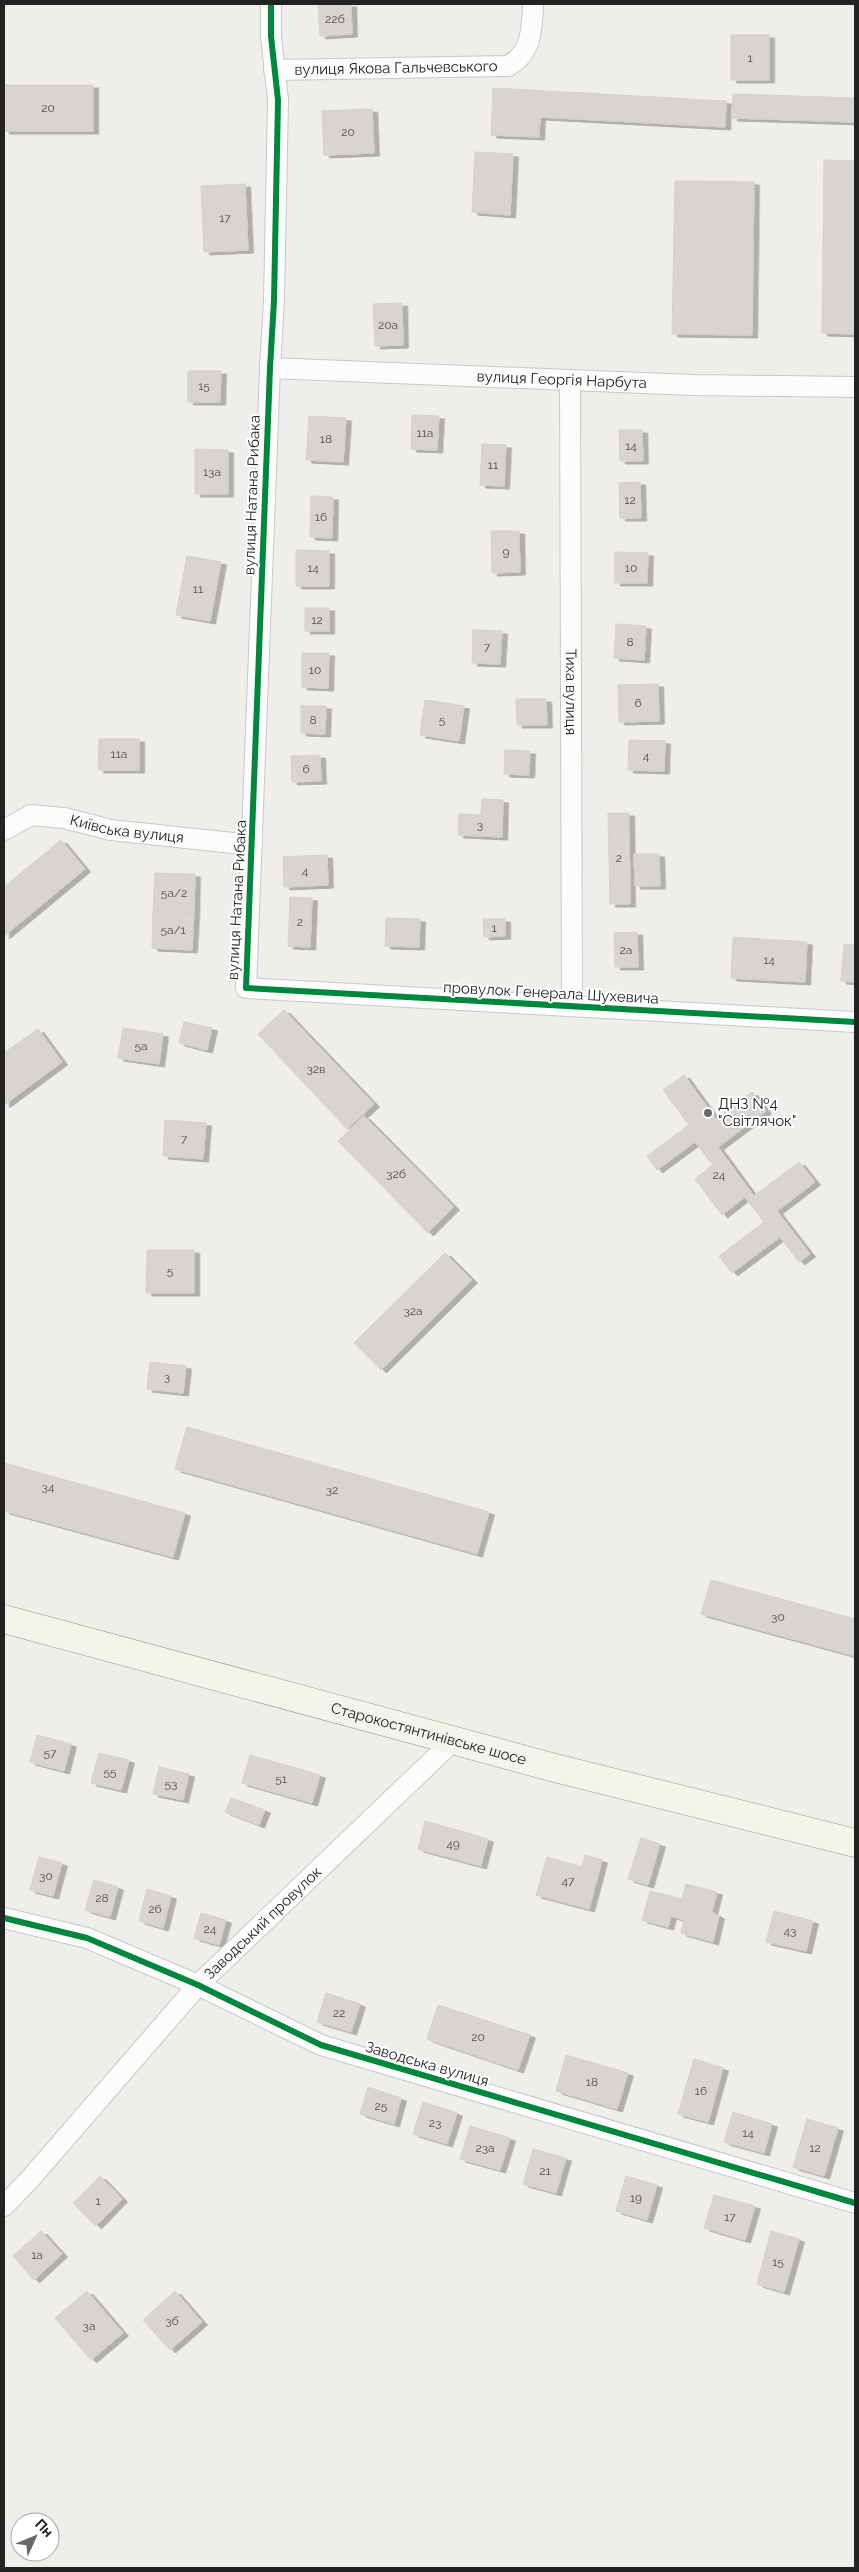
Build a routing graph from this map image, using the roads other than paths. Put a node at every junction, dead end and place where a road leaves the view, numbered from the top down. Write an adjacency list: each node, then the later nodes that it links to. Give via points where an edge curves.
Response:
1 (271, 4): 3 (street, вулиця Натана Рибака)
2 (533, 4): 3 (street, вулиця Якова Гальчевського, via 526,51 508,66)
3 (274, 70): 4 (street, вулиця Натана Рибака, via 278,100)
4 (270, 368): 5 (street, вулиця Георгія Нарбута); 8 (street, вулиця Натана Рибака)
5 (570, 380): 6 (street, вулиця Георгія Нарбута); 10 (street, Тиха вулиця)
6 (855, 387)
7 (4, 830): 8 (street, Київська вулиця, via 31,815 64,818 111,830)
8 (252, 845): 9 (street, вулиця Натана Рибака)
9 (246, 988): 10 (street, провулок Генерала Шухевича)
10 (572, 1006): 11 (street, провулок Генерала Шухевича)
11 (855, 1022)
12 (4, 1619): 13 (main road, Старокостянтинівське шосе)
13 (454, 1740): 14 (main road, Старокостянтинівське шосе); 16 (street, Заводський провулок)
14 (855, 1843)
15 (4, 1918): 16 (street, Заводська вулиця, via 86,1938)
16 (198, 1986): 17 (street, Заводська вулиця, via 321,2046); 18 (street, Заводський провулок)
17 (855, 2203)
18 (4, 2206)

